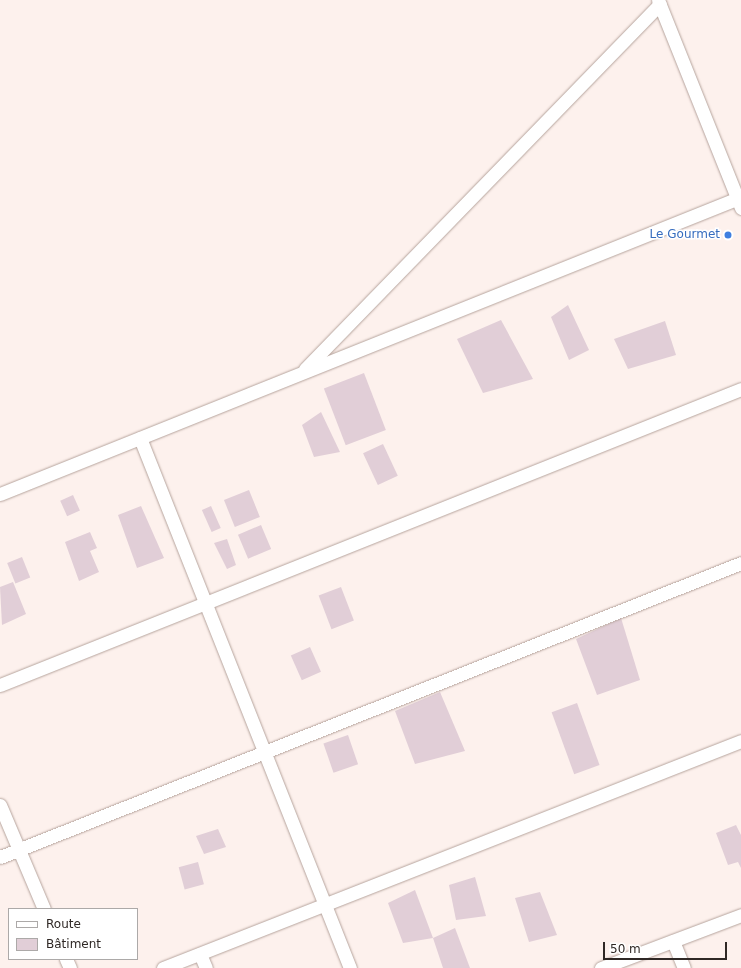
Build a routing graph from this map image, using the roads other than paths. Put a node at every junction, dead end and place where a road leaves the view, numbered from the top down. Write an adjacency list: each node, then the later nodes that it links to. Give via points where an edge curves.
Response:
1 (659, 2): 2 (street); 3 (street)
2 (740, 201): 3 (street)
3 (301, 374): 5 (street)
4 (741, 389): 8 (street)
5 (140, 438): 6 (street); 8 (street)
6 (0, 494)
7 (741, 563): 11 (street)
8 (205, 602): 9 (street); 11 (street)
9 (0, 685)
10 (741, 741): 15 (street)
11 (265, 753): 13 (street); 15 (street)
12 (0, 805): 13 (street)
13 (18, 850): 14 (street); 16 (street)
14 (0, 857)
15 (326, 906): 19 (street); 22 (street)
16 (44, 908)
17 (741, 914): 18 (street)
18 (673, 940): 23 (street); 24 (street)
19 (200, 954): 20 (street); 21 (street)
20 (163, 968)
21 (206, 968)
22 (350, 968)
23 (601, 968)
24 (684, 968)

